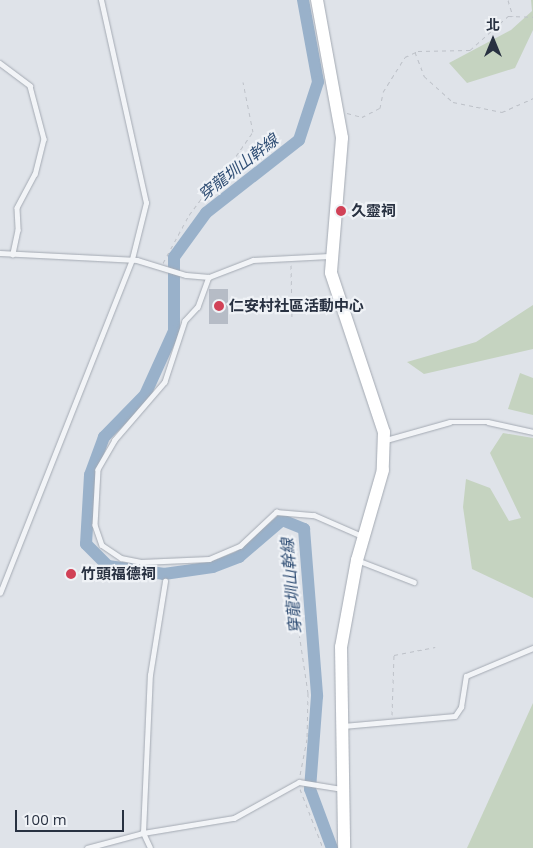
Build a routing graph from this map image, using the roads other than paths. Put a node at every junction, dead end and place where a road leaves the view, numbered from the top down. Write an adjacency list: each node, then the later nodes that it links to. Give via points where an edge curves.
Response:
1 (101, 0): 7 (lane, via 146,203)
2 (317, 0): 6 (street, via 342,138)
3 (0, 63): 5 (lane, via 30,86 44,139 35,174 17,208 18,230)
4 (0, 253): 5 (lane)
5 (13, 254): 7 (lane)
6 (329, 256): 8 (lane, via 253,260); 10 (street, via 331,273 384,432)
7 (132, 259): 8 (lane, via 186,276); 15 (lane)
8 (209, 277): 11 (lane, via 198,307 185,321 165,382 115,440 98,470 95,525 102,545 121,558 141,562 209,559 240,546 276,512 314,515)
9 (533, 432): 10 (lane, via 488,422 450,422 409,436)
10 (383, 440): 11 (street, via 383,470)
11 (364, 538): 12 (street)
12 (357, 560): 14 (lane); 17 (street, via 341,647)
13 (165, 582): 19 (lane, via 150,675)
14 (414, 582)
15 (0, 593)
16 (533, 648): 17 (lane, via 466,676 461,707 455,716)
17 (341, 726): 18 (street)
18 (343, 789): 19 (lane, via 300,782 234,818); 22 (street)
19 (143, 833): 20 (lane); 21 (lane)
20 (87, 848)
21 (150, 848)
22 (344, 848)

